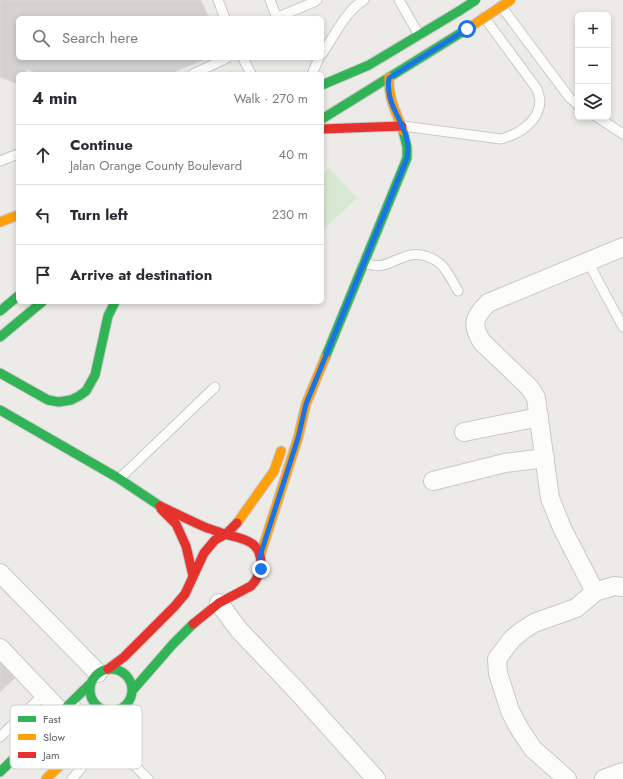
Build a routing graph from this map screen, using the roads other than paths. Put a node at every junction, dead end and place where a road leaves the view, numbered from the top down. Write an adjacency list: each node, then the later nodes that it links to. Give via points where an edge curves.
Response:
1 (218, 0): 10 (lane)
2 (270, 0): 11 (lane)
3 (316, 0): 12 (lane)
4 (364, 0): 14 (lane, via 346,17)
5 (399, 0): 13 (lane)
6 (471, 0): 26 (lane, via 537,89 540,100 538,112 523,129 501,139)
7 (476, 0): 13 (street, bridge)
8 (496, 0): 23 (lane)
9 (511, 0): 21 (street, bridge)
10 (224, 16)
11 (275, 16)
12 (281, 16)
13 (419, 35): 22 (street, via 369,65)
14 (324, 51)
15 (223, 60): 18 (lane)
16 (244, 60): 19 (lane)
17 (318, 60): 20 (lane)
18 (196, 72)
19 (250, 72)
20 (313, 72)
21 (389, 78): 24 (street); 26 (street, via 389,100)
22 (324, 84)
23 (575, 102)
24 (324, 118)
25 (602, 120): 28 (lane)
26 (402, 126): 27 (street); 35 (street, via 407,140 407,158)
27 (324, 129)
28 (623, 134)
29 (16, 155): 30 (lane)
30 (0, 161)
31 (16, 216): 32 (street)
32 (0, 222)
33 (623, 246): 34 (street)
34 (588, 262): 41 (lane); 47 (street, via 488,303 475,323 476,334 482,342 530,388 536,398)
35 (363, 263): 36 (lane, via 377,267 414,254 422,255 443,266); 45 (street)
36 (458, 291)
37 (16, 298): 40 (street)
38 (40, 304): 42 (street)
39 (114, 304): 43 (street, via 108,316 95,376 86,391 79,396 59,402 48,400)
40 (0, 311)
41 (623, 327)
42 (0, 337)
43 (0, 373)
44 (215, 387): 52 (lane)
45 (306, 404): 48 (street); 56 (street, via 298,438)
46 (0, 410): 52 (street)
47 (539, 417): 49 (street); 51 (street)
48 (291, 427)
49 (464, 432)
50 (283, 446): 55 (street, via 274,472 241,519)
51 (545, 458): 53 (street, via 505,463); 60 (street, via 550,498 562,528)
52 (119, 479): 54 (street)
53 (433, 481)
54 (156, 504): 55 (street); 58 (street, via 176,524 186,546)
55 (226, 534): 56 (street, via 238,536 252,543); 58 (street, via 215,540 204,554)
56 (260, 556): 61 (street, via 261,569 258,580 250,588)
57 (0, 573): 63 (street)
58 (191, 580): 63 (street, via 185,594 174,607 124,658)
59 (623, 587): 60 (street, via 614,586)
60 (595, 592): 83 (street, via 576,608 534,623 523,630 512,639 497,659 498,673 510,711 519,728 534,749)
61 (219, 603): 64 (street, via 193,624); 82 (street, via 239,630)
62 (0, 648): 65 (street)
63 (99, 675): 64 (street, via 117,670 125,674); 68 (street); 69 (street, via 90,694)
64 (132, 691): 70 (street)
65 (44, 694): 66 (lane); 67 (street)
66 (33, 705)
67 (63, 705)
68 (69, 705)
69 (96, 705)
70 (125, 705)
71 (10, 727): 72 (lane)
72 (0, 737)
73 (10, 762): 77 (street)
74 (56, 769): 79 (street)
75 (81, 769): 80 (lane)
76 (138, 769): 81 (lane)
77 (0, 772)
78 (623, 772): 84 (street)
79 (46, 779)
80 (72, 779)
81 (148, 779)
82 (376, 779)
83 (567, 779)
84 (604, 779)

